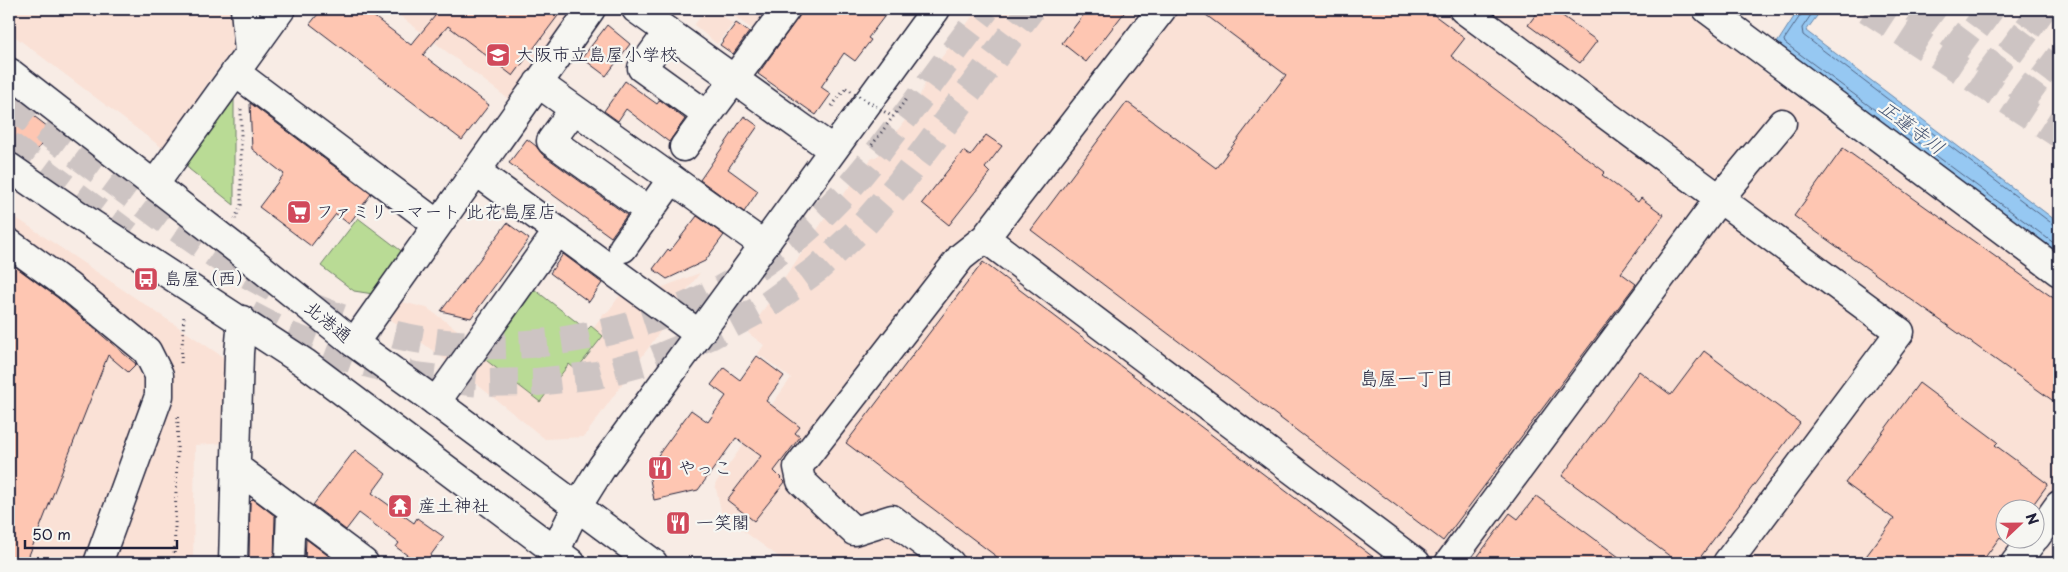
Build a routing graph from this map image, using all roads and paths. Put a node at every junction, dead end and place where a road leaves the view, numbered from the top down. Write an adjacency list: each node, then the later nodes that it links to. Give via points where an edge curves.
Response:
1 (245, 9): 10 (street)
2 (281, 9): 10 (street)
3 (591, 9): 13 (street)
4 (786, 9): 12 (street)
5 (936, 9): 22 (street)
6 (1162, 9): 32 (street)
7 (1462, 9): 27 (street)
8 (1707, 9): 36 (street)
9 (657, 18): 12 (street); 17 (street, via 642,68)
10 (242, 62): 26 (street); 29 (path, via 241,205); 30 (street)
11 (9, 72): 26 (street, 北港通)
12 (734, 79): 17 (street); 22 (street)
13 (538, 83): 16 (street); 24 (street)
14 (907, 98): 18 (path)
15 (832, 106): 18 (path, bridge, via 846,88)
16 (574, 109): 25 (street); 28 (street, via 551,141)
17 (707, 115): 21 (street)
18 (893, 117): 20 (path)
19 (1782, 123): 27 (street)
20 (872, 145)
21 (684, 147)
22 (833, 150): 34 (street)
23 (9, 168): 38 (street)
24 (477, 172): 30 (street); 31 (street)
25 (672, 179): 28 (street); 34 (street)
26 (154, 185): 40 (street, 北港通)
27 (1719, 199): 59 (street); 60 (street, via 1900,332)
28 (649, 211): 35 (street)
29 (234, 220)
30 (437, 224): 40 (street)
31 (558, 231): 39 (street); 42 (street)
32 (985, 238): 57 (street, via 961,257 798,467 801,481 854,531 892,519); 58 (street)
33 (9, 244): 51 (street, via 68,286 147,351 159,375 159,396)
34 (764, 245): 39 (street)
35 (623, 248)
36 (2059, 272)
37 (184, 316): 41 (path)
38 (242, 320): 44 (street); 50 (street, via 305,363)
39 (699, 334): 46 (street)
40 (354, 343): 42 (street, 北港通)
41 (181, 371)
42 (436, 402): 46 (street, 北港通)
43 (178, 408): 52 (path)
44 (237, 468): 47 (street); 53 (street)
45 (2059, 505): 48 (street)
46 (577, 506): 50 (street); 56 (street, 北港通)
47 (291, 510): 54 (street); 55 (street)
48 (2046, 523)
49 (2025, 550): 61 (street)
50 (560, 560)
51 (98, 563)
52 (174, 563)
53 (233, 563)
54 (289, 563)
55 (364, 563)
56 (653, 563)
57 (950, 563)
58 (1416, 563)
59 (1448, 563)
60 (1727, 563)
61 (2015, 563)

